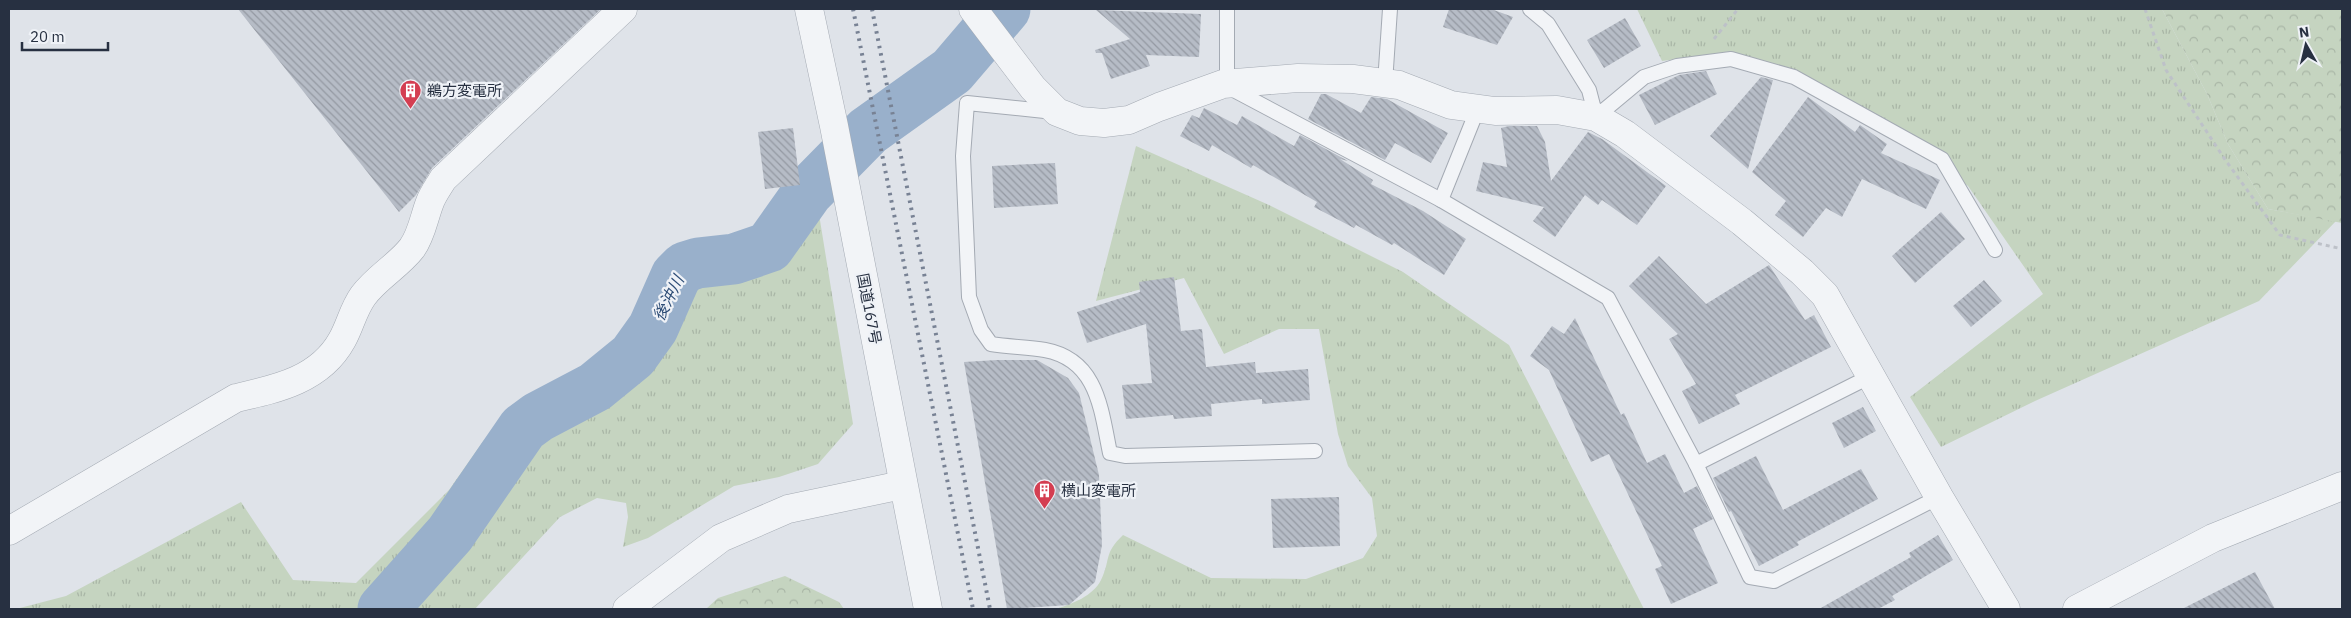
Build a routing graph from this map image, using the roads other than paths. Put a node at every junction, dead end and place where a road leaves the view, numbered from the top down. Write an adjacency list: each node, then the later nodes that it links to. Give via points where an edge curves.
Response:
1 (623, 9): 20 (street, via 443,179 430,201 423,227 412,247 363,296 343,338 324,364 279,388 236,398)
2 (809, 9): 17 (street, 国道167号)
3 (973, 9): 10 (street, via 1033,88)
4 (1228, 9): 8 (lane)
5 (1390, 9): 7 (lane)
6 (1530, 9): 11 (lane, via 1554,32 1588,90)
7 (1385, 83): 8 (street, via 1298,78); 9 (street, via 1399,85 1451,105)
8 (1225, 84): 10 (street, via 1159,106 1129,120 1080,120); 12 (lane)
9 (1478, 108): 11 (street, via 1495,111 1557,110); 12 (lane)
10 (1057, 112): 15 (lane, via 967,104 963,156 966,251 969,297 981,330 992,344 1047,350 1075,362 1097,390 1110,452 1125,456)
11 (1596, 117): 13 (lane, via 1644,78 1677,66 1731,59 1794,77 1942,159); 14 (street, via 1676,172 1802,272 1825,295)
12 (1441, 200): 16 (lane, via 1608,298)
13 (1995, 250)
14 (1871, 376): 16 (lane); 19 (street)
15 (1315, 451)
16 (1696, 464): 19 (lane, via 1750,577 1774,581)
17 (902, 485): 21 (street, via 788,509 721,538); 22 (street, 国道167号)
18 (2342, 486): 24 (street, via 2213,538)
19 (1939, 497): 23 (street)
20 (9, 531)
21 (627, 609)
22 (928, 609)
23 (2006, 609)
24 (2078, 609)

